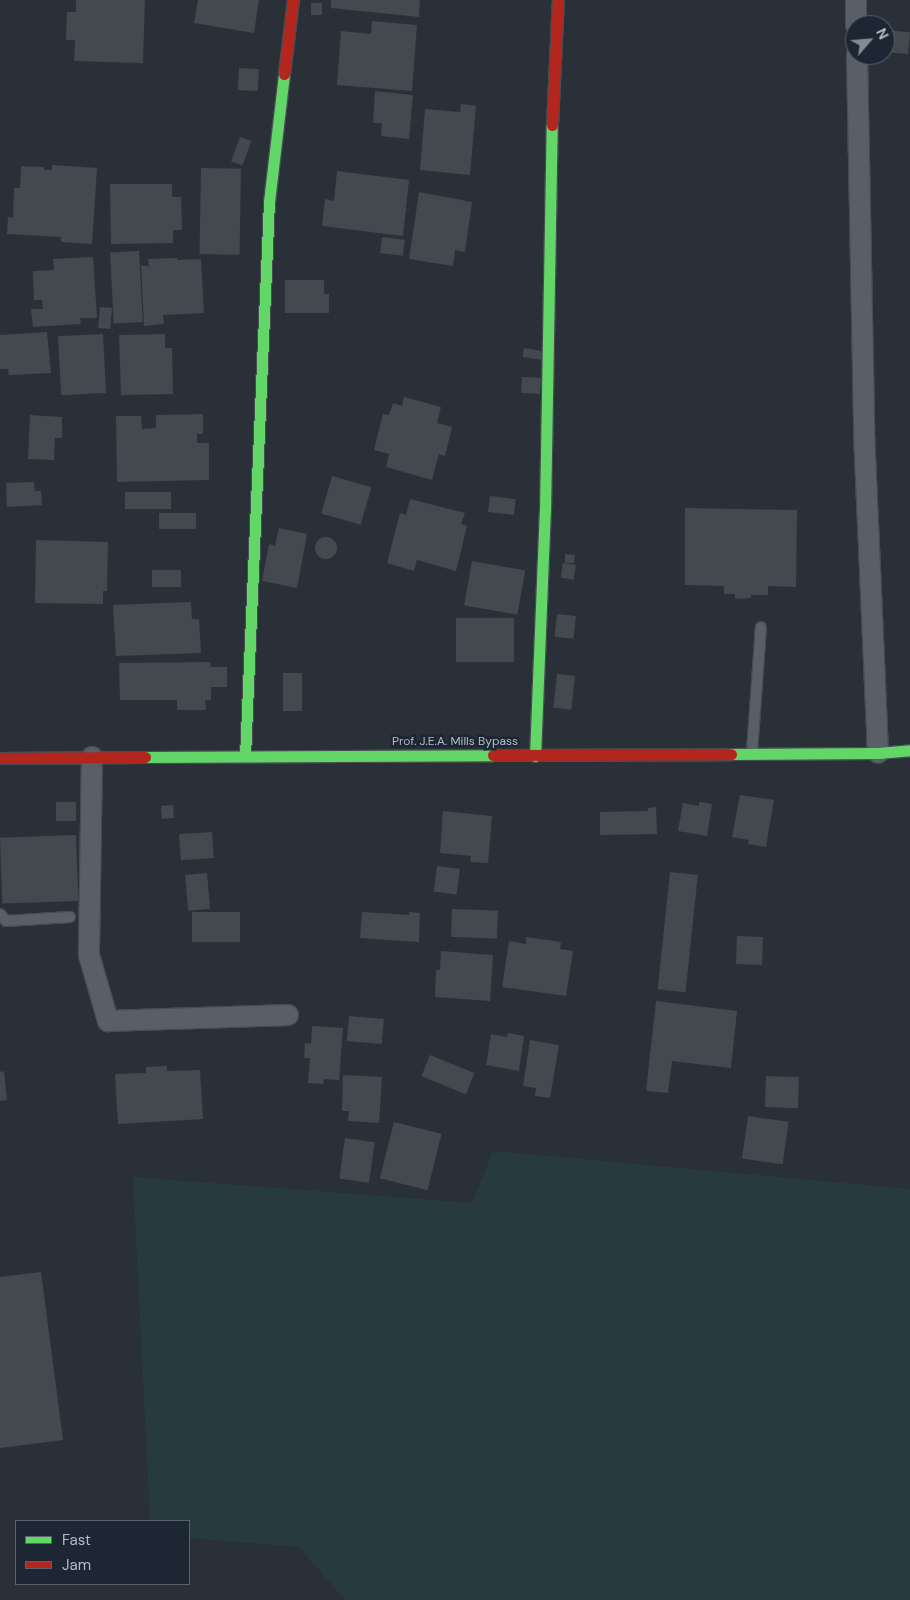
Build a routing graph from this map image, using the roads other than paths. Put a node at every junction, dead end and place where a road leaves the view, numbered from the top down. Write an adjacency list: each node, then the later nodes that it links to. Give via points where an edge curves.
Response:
1 (293, 0): 10 (street, via 269,202)
2 (558, 0): 11 (street, via 551,145 545,511)
3 (856, 0): 4 (street)
4 (856, 15)
5 (857, 65): 9 (street, via 864,432)
6 (761, 627): 8 (lane)
7 (910, 750): 9 (street, Prof. J.E.A. Mills Bypass)
8 (752, 752): 9 (street, Prof. J.E.A. Mills Bypass); 11 (street, Prof. J.E.A. Mills Bypass)
9 (878, 753)
10 (245, 756): 11 (street, Prof. J.E.A. Mills Bypass); 12 (street, Prof. J.E.A. Mills Bypass)
11 (535, 756)
12 (92, 757): 13 (street, Prof. J.E.A. Mills Bypass); 16 (street, via 89,955 108,1021)
13 (0, 758)
14 (0, 914): 15 (lane, via 6,921)
15 (70, 917)
16 (288, 1015)

